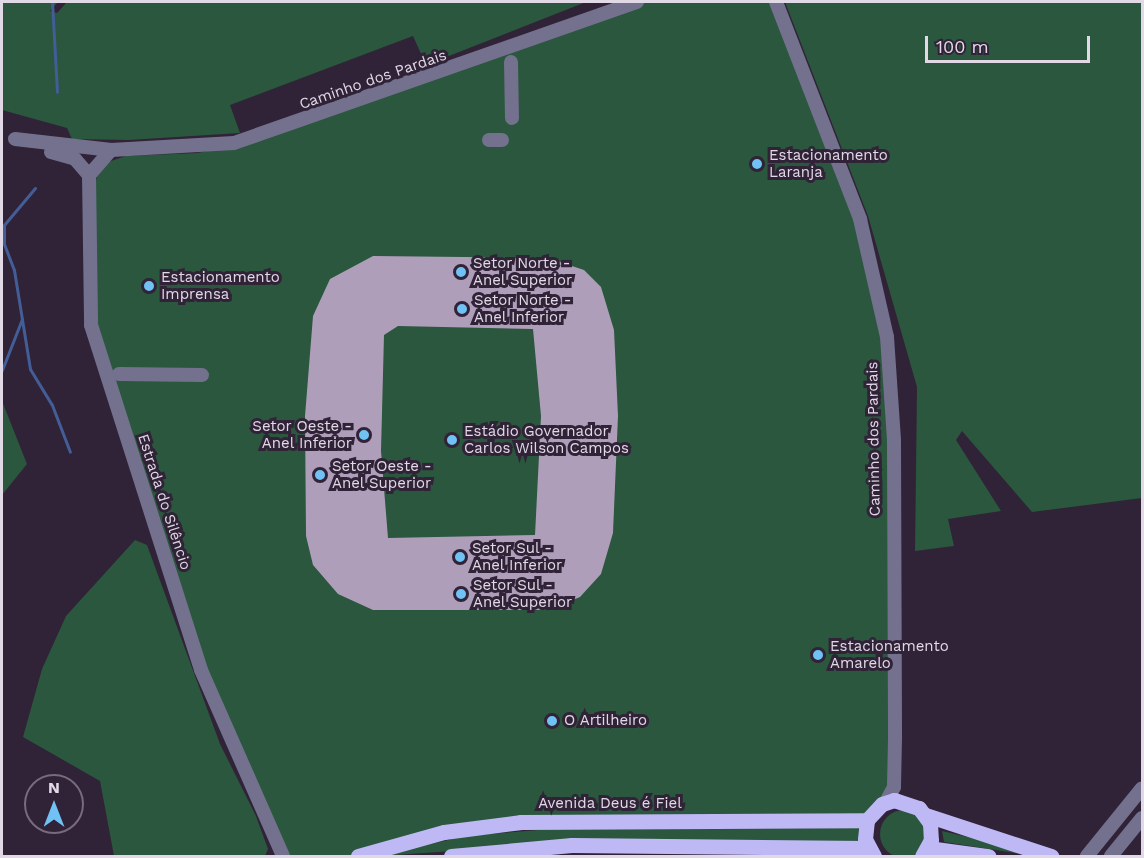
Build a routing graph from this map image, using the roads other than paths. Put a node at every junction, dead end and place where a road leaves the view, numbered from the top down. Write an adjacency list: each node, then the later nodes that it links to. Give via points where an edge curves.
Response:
1 (637, 2): 7 (street, Caminho dos Pardais, via 256,138 214,146)
2 (776, 2): 11 (street, Caminho dos Pardais, via 860,219 886,337 894,440)
3 (511, 62): 4 (street)
4 (512, 118)
5 (2, 134): 6 (street)
6 (15, 139): 7 (street, Caminho dos Pardais); 8 (street, via 75,159)
7 (111, 150): 8 (street)
8 (89, 175): 20 (street, Estrada do Silêncio, via 91,325 201,670)
9 (119, 374): 10 (street)
10 (202, 375)
11 (894, 787): 13 (street); 14 (street, Caminho dos Pardais)
12 (1143, 788): 25 (street)
13 (903, 800): 14 (main road); 15 (main road)
14 (886, 802): 17 (main road)
15 (926, 815): 19 (main road, via 931,831); 24 (main road)
16 (1143, 818): 26 (street)
17 (867, 820): 18 (main road); 21 (main road, Avenida Deus é Fiel, via 521,822 444,832)
18 (871, 852): 22 (main road, via 572,845)
19 (925, 852): 23 (main road)
20 (283, 856)
21 (358, 856)
22 (451, 856)
23 (988, 856)
24 (1051, 856)
25 (1087, 856)
26 (1111, 856)

